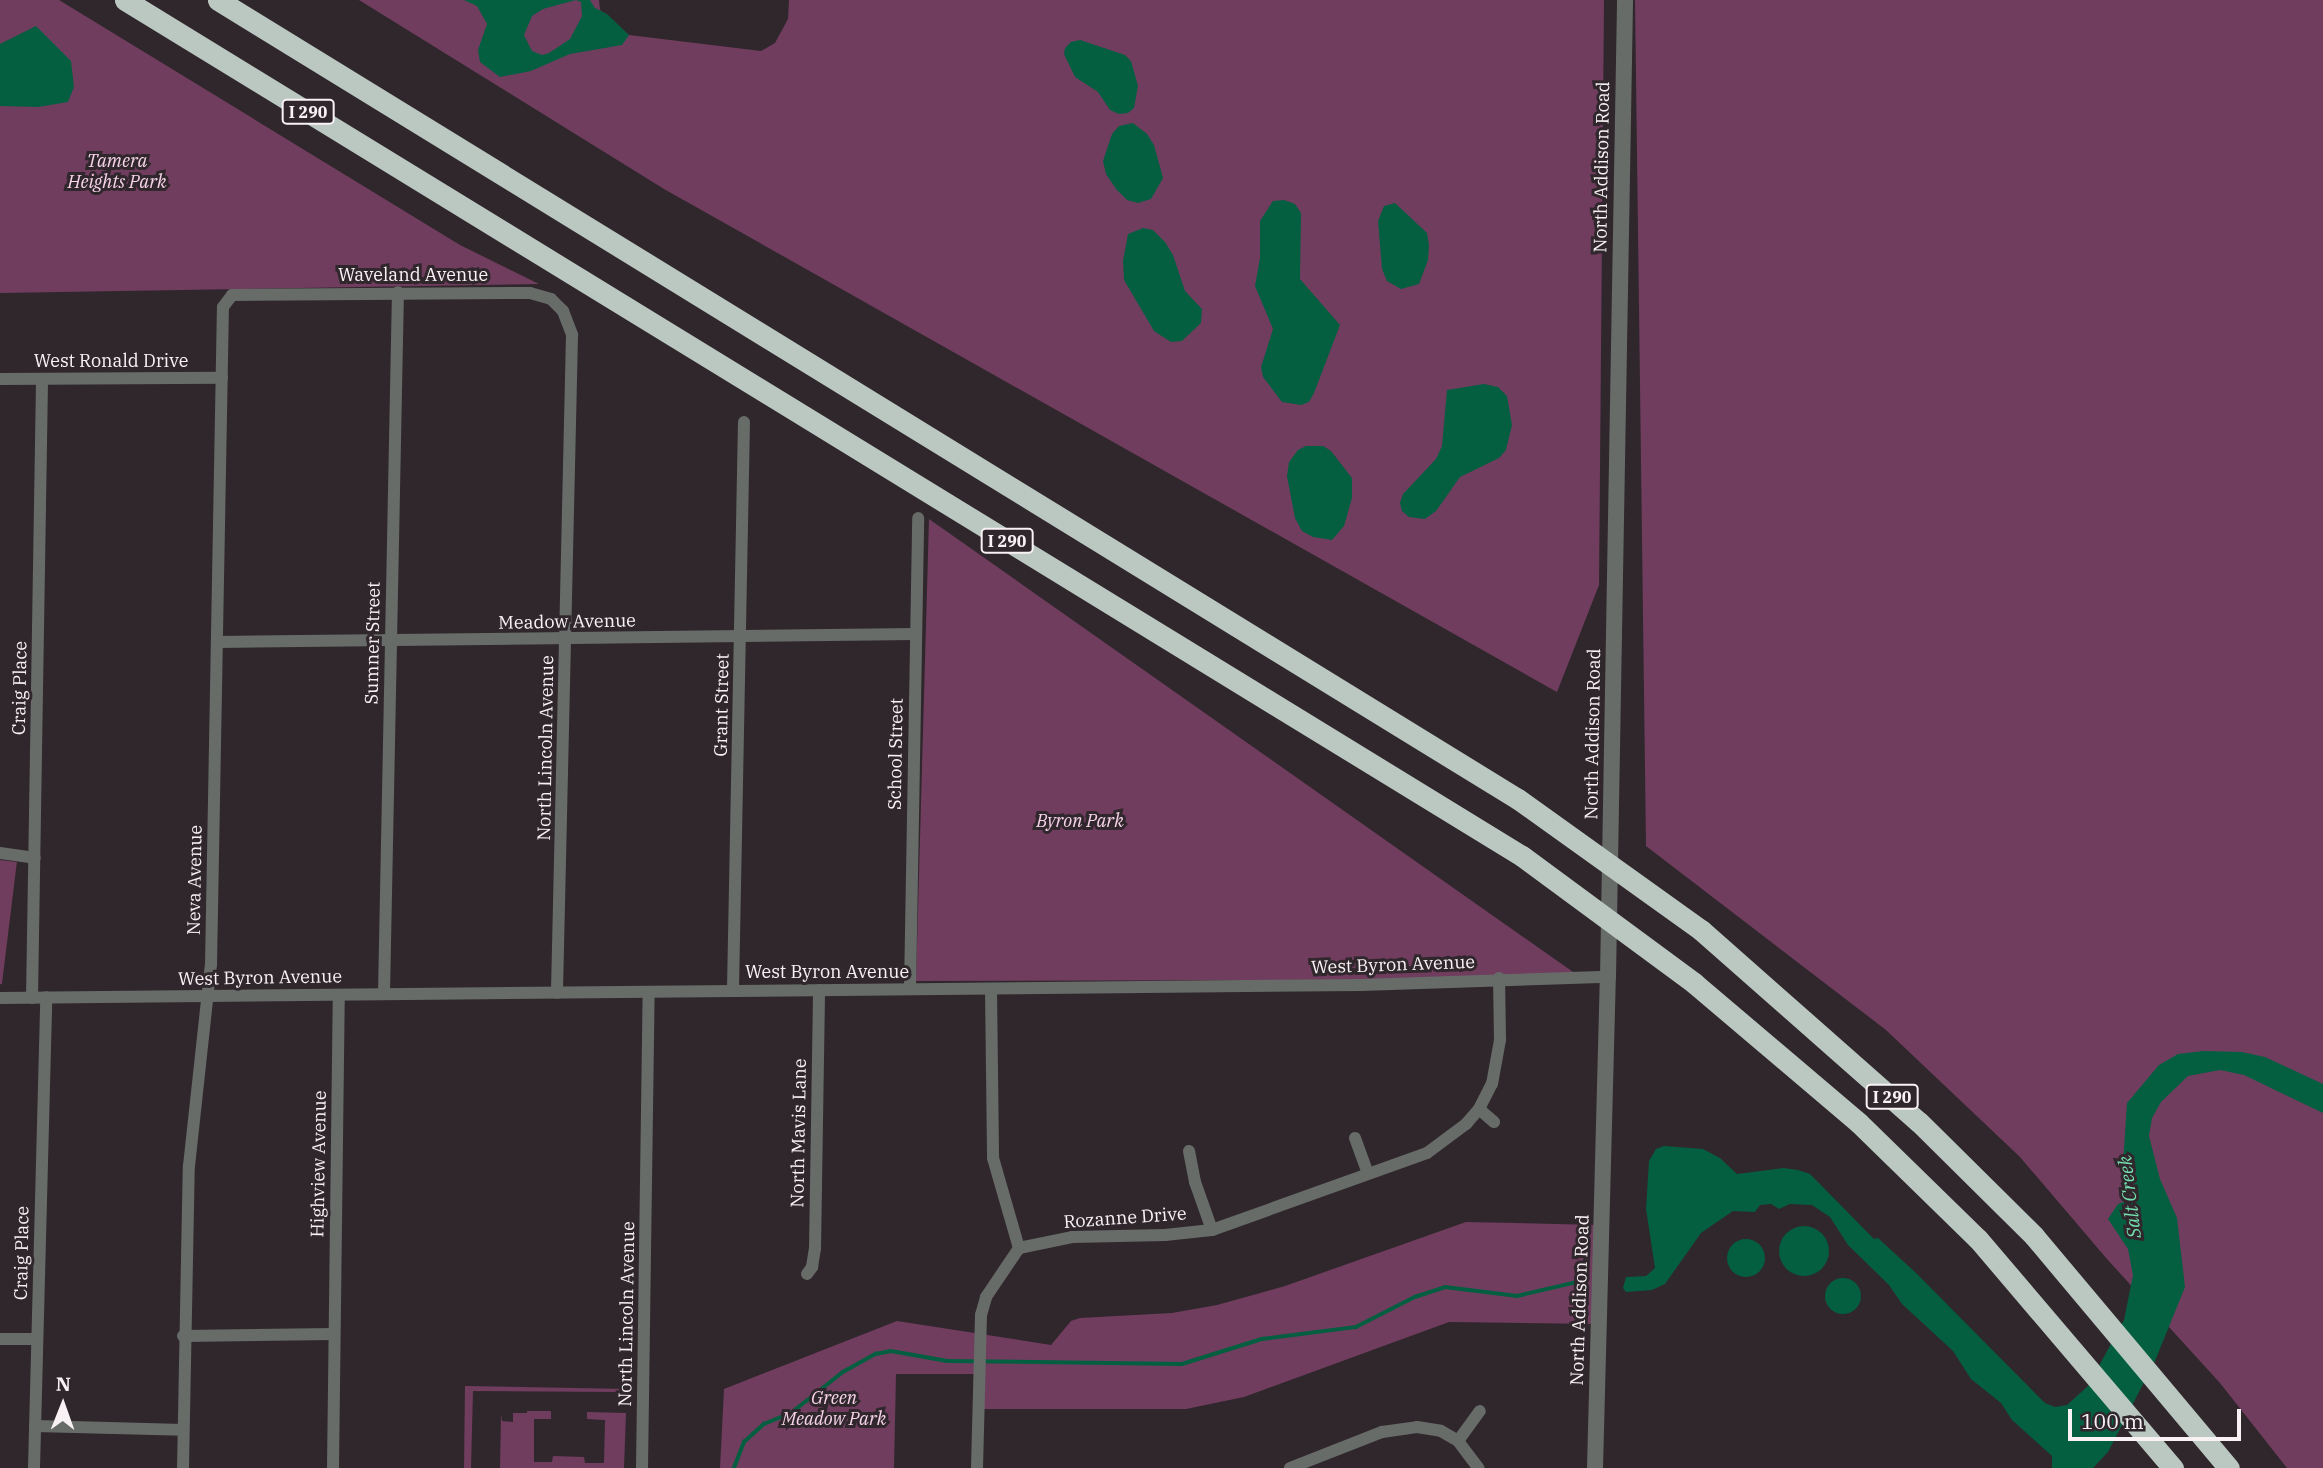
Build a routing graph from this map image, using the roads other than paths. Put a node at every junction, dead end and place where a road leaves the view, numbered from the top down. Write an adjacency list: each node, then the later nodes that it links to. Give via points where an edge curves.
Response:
1 (125, 0): 57 (highway, I 290, bridge, via 1522,856 1694,983 1859,1123 1978,1239)
2 (218, 0): 58 (highway, I 290, bridge, via 1518,799 1700,930 1919,1122 2034,1236)
3 (1625, 0): 19 (street, North Addison Road)
4 (397, 292): 5 (street, Waveland Avenue); 6 (street, Waveland Avenue, via 530,293 551,299 564,311); 16 (street, Sumner Street)
5 (232, 295): 7 (street, Neva Avenue, via 223,307)
6 (572, 335): 14 (street, North Lincoln Avenue)
7 (222, 378): 9 (street, West Ronald Drive); 15 (street, Neva Avenue)
8 (0, 379): 9 (street, West Ronald Drive)
9 (42, 379): 18 (street, Craig Place)
10 (744, 422): 13 (street, Grant Street)
11 (918, 519): 12 (street, School Street)
12 (916, 634): 13 (street, Meadow Avenue); 22 (street, School Street)
13 (741, 636): 14 (street, Meadow Avenue); 21 (street, Grant Street)
14 (566, 639): 16 (street, Meadow Avenue); 26 (street, North Lincoln Avenue)
15 (218, 642): 16 (street, Meadow Avenue); 29 (street, Neva Avenue)
16 (391, 642): 27 (street, Sumner Street)
17 (0, 853): 18 (street)
18 (35, 858): 31 (street, Craig Place)
19 (1608, 977): 20 (street, West Byron Avenue); 56 (street, North Addison Road)
20 (1499, 978): 23 (street, West Byron Avenue, via 1361,985); 33 (street, Rozanne Drive, via 1498,1063)
21 (733, 989): 24 (street, West Byron Avenue); 25 (street, West Byron Avenue)
22 (910, 989): 23 (street, West Byron Avenue); 24 (street, West Byron Avenue)
23 (991, 989): 39 (street, via 993,1158)
24 (819, 990): 40 (street, North Mavis Lane, via 815,1249)
25 (649, 992): 26 (street, West Byron Avenue); 53 (street, North Lincoln Avenue)
26 (557, 993): 27 (street, West Byron Avenue)
27 (384, 994): 28 (street, West Byron Avenue)
28 (339, 995): 29 (street, West Byron Avenue); 41 (street, Highview Avenue)
29 (209, 996): 32 (street, West Byron Avenue); 42 (street, Neva Avenue, via 189,1166)
30 (0, 998): 31 (street)
31 (32, 998): 32 (street, West Byron Avenue)
32 (46, 998): 44 (street, Craig Place)
33 (1479, 1109): 34 (street); 37 (street, Rozanne Drive, via 1427,1153)
34 (1494, 1122)
35 (1355, 1138): 37 (street)
36 (1189, 1151): 38 (street, Rozanne Drive)
37 (1368, 1173): 38 (street, Rozanne Drive)
38 (1212, 1230): 39 (street, Rozanne Drive, via 1072,1237)
39 (1019, 1248): 54 (street, via 986,1297 981,1315)
40 (807, 1274)
41 (334, 1334): 42 (street); 52 (street, Highview Avenue)
42 (183, 1336): 47 (street, Neva Avenue)
43 (0, 1339): 44 (street)
44 (37, 1339): 46 (street, Craig Place)
45 (1480, 1411): 48 (street)
46 (35, 1426): 47 (street); 50 (street, Craig Place)
47 (183, 1430): 51 (street, Neva Avenue)
48 (1458, 1441): 49 (street); 55 (street, via 1418,1427 1396,1429)
49 (1477, 1465)
50 (34, 1468)
51 (183, 1468)
52 (333, 1468)
53 (642, 1468)
54 (977, 1468)
55 (1290, 1468)
56 (1595, 1468)
57 (2173, 1468)
58 (2230, 1468)

